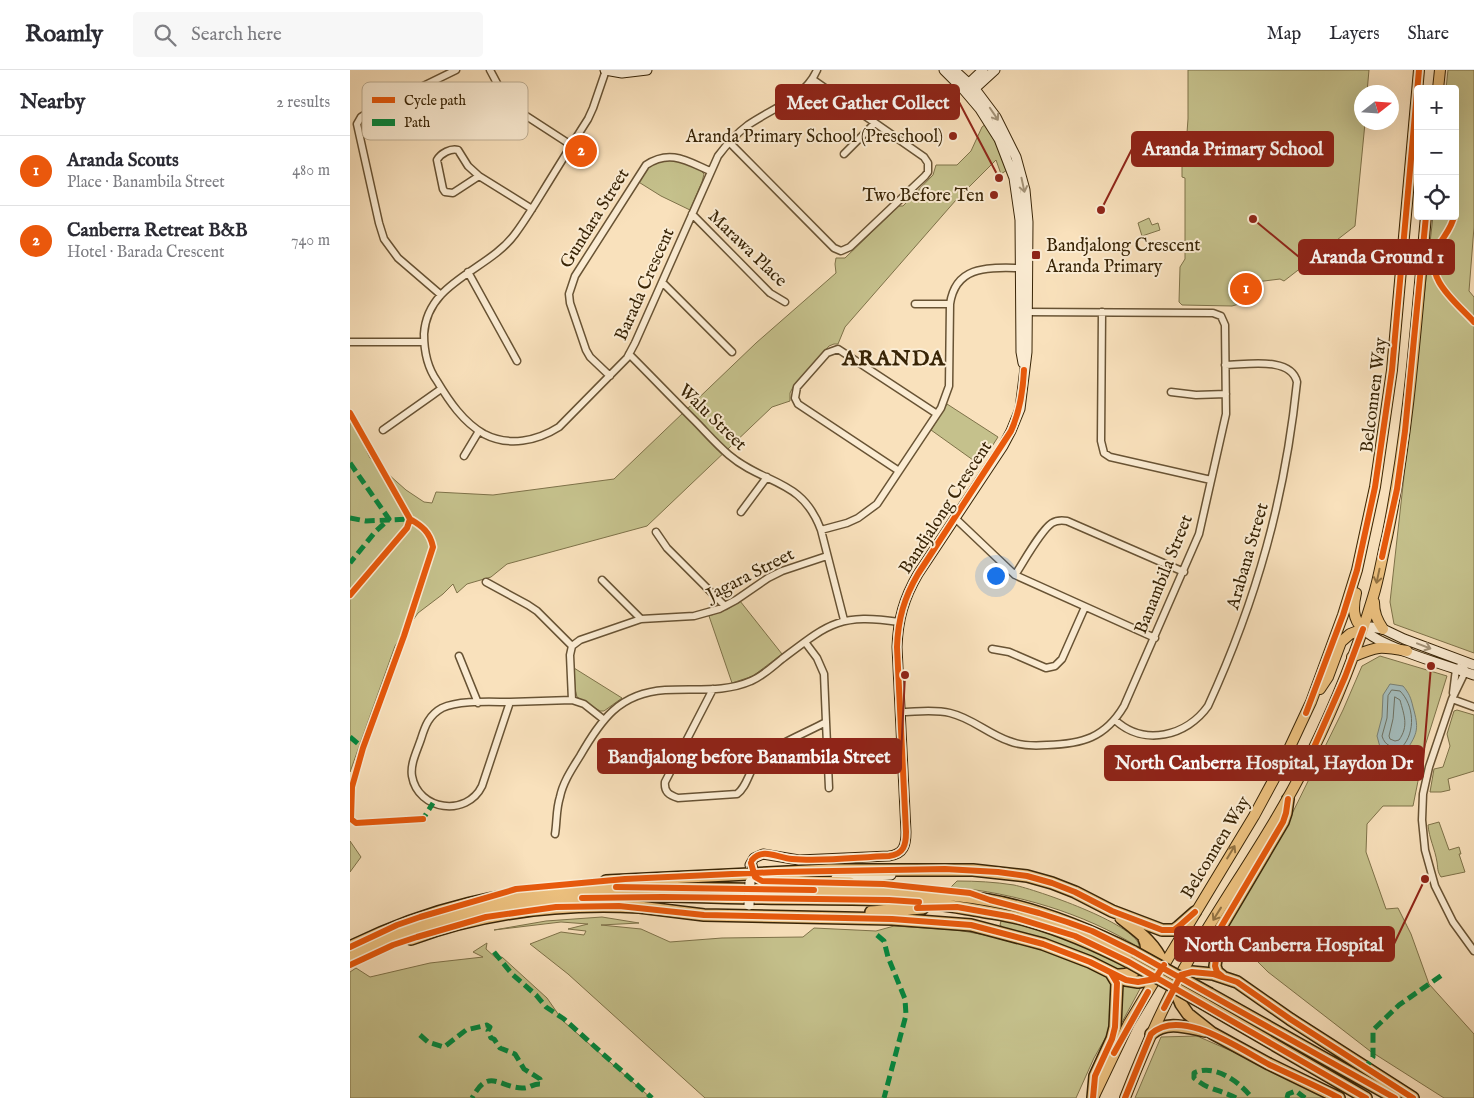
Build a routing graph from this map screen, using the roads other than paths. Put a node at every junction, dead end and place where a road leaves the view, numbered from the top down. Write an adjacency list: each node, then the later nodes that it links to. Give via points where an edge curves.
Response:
1 (456, 70): 13 (street)
2 (490, 70): 14 (street)
3 (606, 70): 4 (street, via 622,73); 21 (street, Barada Crescent, via 593,108)
4 (647, 70)
5 (817, 70): 12 (street, Barada Crescent)
6 (944, 70): 16 (street, Bandjalong Crescent)
7 (954, 70): 16 (street, Bandjalong Crescent)
8 (983, 70): 16 (street)
9 (995, 70): 16 (street)
10 (1419, 70): 59 (main road, Belconnen Way, via 1390,390 1376,487)
11 (1440, 70): 15 (main road)
12 (812, 79): 19 (street); 20 (street, Barada Crescent, via 798,94 748,125)
13 (431, 82)
14 (496, 82)
15 (1438, 85)
16 (969, 89): 28 (street, Bandjalong Crescent, via 996,117 1008,150 1018,199)
17 (362, 116): 31 (street, via 357,124 384,239 398,258)
18 (528, 117): 21 (street)
19 (875, 123): 20 (street, via 925,159 928,172 846,250 840,251); 22 (street)
20 (729, 142): 23 (street, Barada Crescent)
21 (571, 145): 25 (street, Barada Crescent)
22 (844, 154)
23 (710, 171): 26 (street, Barada Crescent); 43 (street, Gundara Street, via 673,156 646,165 574,276 570,303 586,350)
24 (479, 176): 24 (street, via 453,192 445,192 437,160 451,150 458,150); 25 (street)
25 (532, 209): 29 (street, Barada Crescent, via 508,243)
26 (692, 214): 30 (street, Barada Crescent); 32 (street, Marawa Place, via 770,293)
27 (1426, 220): 64 (main road, Belconnen Way, one-way to 64, via 1405,431 1397,489)
28 (1024, 268): 34 (street, via 986,268 969,274 954,289); 35 (street, Bandjalong Crescent)
29 (468, 272): 31 (street, Barada Crescent); 41 (street)
30 (662, 282): 39 (street); 40 (street, Barada Crescent)
31 (441, 295): 38 (street, Barada Crescent, via 428,317)
32 (785, 302)
33 (915, 304): 34 (street)
34 (950, 304): 47 (street, via 949,386)
35 (1024, 312): 36 (street, Banambila Street); 55 (street, Bandjalong Crescent, via 1021,402 1012,431)
36 (1102, 312): 42 (street, Banambila Street, via 1217,314 1224,321); 53 (street, via 1101,445 1104,453)
37 (350, 342): 38 (street)
38 (424, 342): 44 (street, Barada Crescent, via 429,367)
39 (732, 352)
40 (629, 354): 43 (street, Barada Crescent); 52 (street, Walu Street, via 726,453)
41 (516, 362)
42 (1225, 365): 46 (street, Banambila Street); 92 (street, Arabana Street, via 1281,365 1292,371 1297,382 1286,470 1259,576 1220,681 1198,718 1180,730 1158,736 1137,733)
43 (610, 376): 49 (street, Barada Crescent, via 569,419 549,433 525,441 512,441 500,440)
44 (441, 388): 48 (street); 49 (street, Barada Crescent, via 461,415)
45 (1171, 392): 46 (street)
46 (1226, 394): 53 (street, Banambila Street, via 1226,414)
47 (937, 414): 51 (street); 51 (street, via 838,349 827,353 797,387 794,398 800,405)
48 (383, 430)
49 (479, 431): 50 (street)
50 (464, 456)
51 (899, 471): 56 (street, via 868,511 847,523)
52 (767, 477): 54 (street); 56 (street, Walu Street, via 802,498 814,513)
53 (1211, 480): 60 (street, Banambila Street, via 1199,534)
54 (741, 512)
55 (955, 518): 61 (street); 69 (street, Bandjalong Crescent, via 910,587)
56 (821, 530): 58 (street, Walu Street)
57 (656, 532): 65 (street, via 667,548)
58 (827, 556): 65 (street, Jagara Street, via 782,571); 68 (street, Walu Street)
59 (1357, 570): 70 (main road, via 1354,614); 87 (main road, Belconnen Way)
60 (1184, 572): 61 (street, via 1072,522 1059,520 1046,528); 72 (street, Banambila Street)
61 (1015, 575): 66 (street)
62 (602, 580): 67 (street)
63 (486, 582): 74 (street, via 537,611)
64 (1374, 596): 70 (main road, Belconnen Way); 71 (main road, via 1376,620)
65 (725, 606): 67 (street, Jagara Street, via 694,616)
66 (1085, 607): 72 (street); 75 (street, via 1062,659 1055,666 1046,668 1009,652)
67 (641, 619): 74 (street, Jagara Street, via 580,640)
68 (844, 620): 69 (street, via 867,618); 73 (street, via 822,629)
69 (899, 622): 90 (street, Bandjalong Crescent)
70 (1363, 629): 71 (street); 76 (street, via 1374,638); 78 (main road, Belconnen Way); 87 (main road, via 1341,642 1328,677)
71 (1383, 629): 79 (street, one-way to 79)
72 (1155, 638): 92 (street, Banambila Street)
73 (805, 642): 83 (street, via 757,678 740,685); 93 (street, via 824,674)
74 (572, 646): 85 (street)
75 (992, 649)
76 (1407, 651): 78 (main road, via 1383,647); 81 (street)
77 (459, 656): 88 (street)
78 (1352, 657): 95 (main road, Belconnen Way)
79 (1464, 662): 80 (street); 81 (street); 82 (street)
80 (1474, 665)
81 (1456, 669): 82 (street); 84 (street)
82 (1470, 674): 84 (street)
83 (713, 689): 91 (street, via 666,690 640,695 622,703); 93 (street, via 666,780 665,789 671,796 737,794 762,756)
84 (1452, 699): 89 (street); 111 (street, via 1426,780 1422,825 1435,886 1452,922)
85 (572, 700): 86 (street); 91 (street, via 584,704)
86 (510, 702): 88 (street); 88 (street, via 480,790 465,803 448,807 436,805 420,794 412,778 414,759 426,725 433,714 448,706)
87 (1311, 702): 106 (main road, Belconnen Way, one-way to 87, via 1254,816)
88 (478, 703)
89 (1474, 707)
90 (900, 712): 92 (street, Banambila Street, via 949,712 1008,741 1031,746 1081,742 1097,735); 98 (street, Bandjalong Crescent, bridge, via 906,840 902,851 889,856 799,860 763,854 754,858)
91 (603, 719): 96 (street, via 562,789)
92 (1115, 720)
93 (826, 722): 94 (street)
94 (829, 788)
95 (1288, 799): 117 (highway, via 1283,822 1221,926 1215,966); 119 (main road, Belconnen Way, one-way to 119)
96 (555, 834)
97 (973, 870): 99 (street); 100 (highway, via 829,870 635,879 516,889); 105 (highway, via 1027,876 1075,892)
98 (751, 879): 99 (street); 102 (street, Bandjalong Crescent, bridge)
99 (794, 881): 101 (highway, via 903,885 970,893)
100 (486, 898): 101 (highway, via 594,887 897,891); 110 (highway, via 389,928)
101 (990, 900): 112 (highway, via 1040,912 1092,932)
102 (749, 905): 103 (highway, via 742,911 705,912); 107 (street, via 758,912)
103 (631, 906): 108 (highway, via 697,915 884,919); 114 (highway, via 556,907 486,917 393,945)
104 (957, 907): 107 (highway); 112 (highway, via 1048,927); 113 (highway, via 888,900 564,898 465,914 407,932)
105 (1112, 911): 106 (highway, via 1164,930 1178,927); 109 (highway)
106 (1195, 912): 115 (main road, Belconnen Way)
107 (822, 913): 108 (street, via 922,916 962,920)
108 (971, 925): 116 (highway, via 1043,944)
109 (1136, 930): 115 (highway, via 1156,947); 116 (highway, via 1147,946 1144,962 1132,973)
110 (350, 947)
111 (1474, 951)
112 (1132, 957): 120 (highway, bridge)
113 (350, 958)
114 (350, 965)
115 (1164, 965): 118 (main road, Belconnen Way); 119 (main road)
116 (1113, 974): 118 (highway, via 1135,982); 124 (highway, via 1117,983 1115,1027 1095,1076)
117 (1222, 976): 119 (highway, via 1198,972); 121 (highway, via 1204,981 1195,990 1190,1003); 129 (highway, via 1241,984)
118 (1155, 979): 119 (main road); 124 (main road, Belconnen Way, via 1129,1023)
119 (1175, 980): 121 (highway, via 1182,1004); 123 (main road, Belconnen Way)
120 (1207, 999): 127 (highway); 128 (highway)
121 (1194, 1019): 122 (highway)
122 (1212, 1033): 123 (highway, via 1169,1025); 126 (highway)
123 (1151, 1034): 125 (main road, Belconnen Way)
124 (1093, 1098)
125 (1125, 1098)
126 (1340, 1098)
127 (1366, 1098)
128 (1395, 1098)
129 (1413, 1098)

